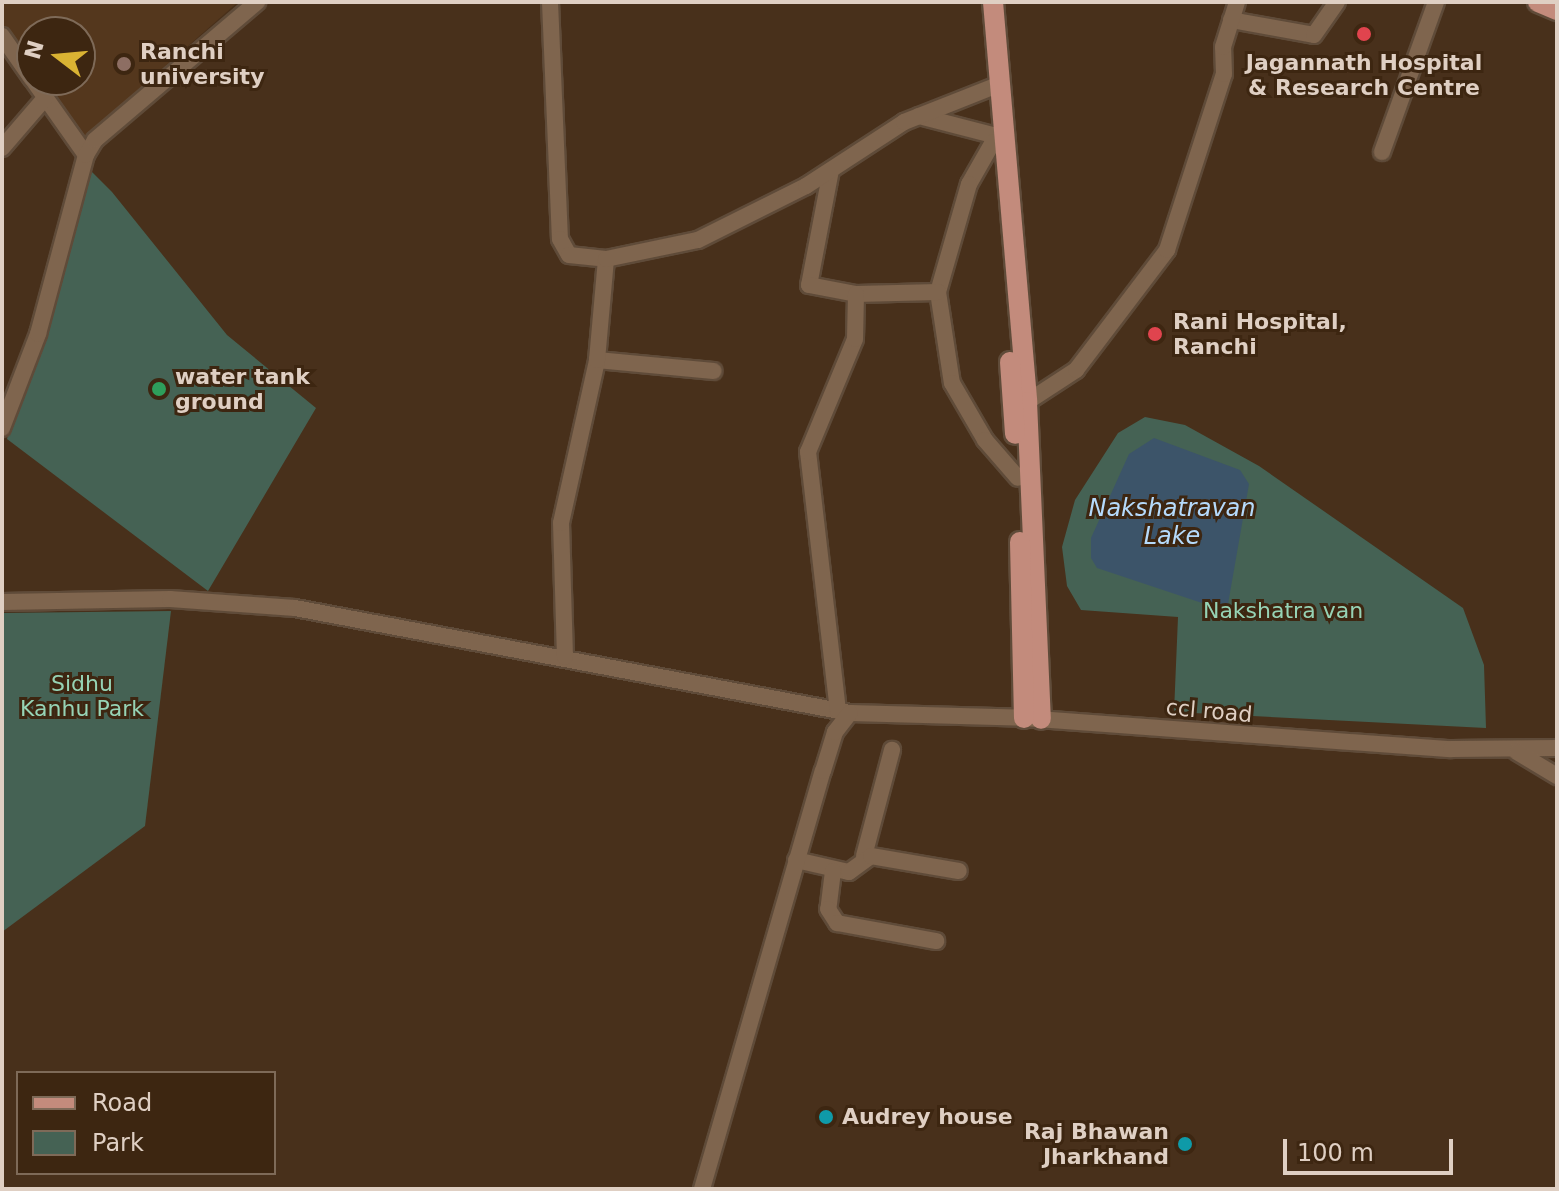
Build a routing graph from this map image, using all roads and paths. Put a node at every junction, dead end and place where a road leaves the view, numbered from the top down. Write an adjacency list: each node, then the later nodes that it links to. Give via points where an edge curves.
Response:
1 (257, 2): 19 (street, via 95,140)
2 (550, 2): 21 (street, via 560,239 569,255)
3 (982, 2): 13 (main road)
4 (993, 2): 13 (main road)
5 (1237, 2): 10 (street)
6 (1337, 2): 10 (street, via 1314,35)
7 (1436, 2): 18 (street)
8 (1538, 2): 9 (main road)
9 (1557, 10)
10 (1231, 20): 26 (street, via 1223,47 1224,74 1167,250 1076,370)
11 (2, 36): 12 (street)
12 (16, 56)
13 (994, 85): 15 (street); 16 (main road); 26 (main road)
14 (45, 98): 17 (street); 19 (street)
15 (919, 116): 16 (street); 20 (street)
16 (993, 138): 22 (street, via 969,184); 26 (main road)
17 (2, 148)
18 (1382, 152)
19 (86, 155): 27 (street, via 38,334)
20 (831, 170): 21 (street, via 698,240); 23 (street, via 809,285)
21 (606, 259): 24 (street)
22 (938, 292): 23 (street); 28 (street, via 952,383 985,440)
23 (856, 294): 31 (street, via 855,339 808,452)
24 (597, 360): 25 (street); 30 (street, via 561,523)
25 (713, 371)
26 (1020, 402): 28 (main road); 32 (main road)
27 (2, 428)
28 (1018, 478): 32 (main road)
29 (2, 602): 30 (street, ccl road, via 255,603)
30 (565, 657): 31 (street, ccl road)
31 (844, 712): 32 (street, ccl road); 38 (street)
32 (1032, 718): 33 (street, ccl road, via 1451,749)
33 (1508, 748): 34 (street, ccl road); 36 (street)
34 (1557, 748)
35 (892, 750): 37 (street)
36 (1557, 776)
37 (864, 856): 39 (street, via 849,872); 40 (street)
38 (796, 860): 39 (street); 42 (street)
39 (833, 871): 41 (street, via 828,909 837,923)
40 (959, 871)
41 (936, 941)
42 (702, 1189)

